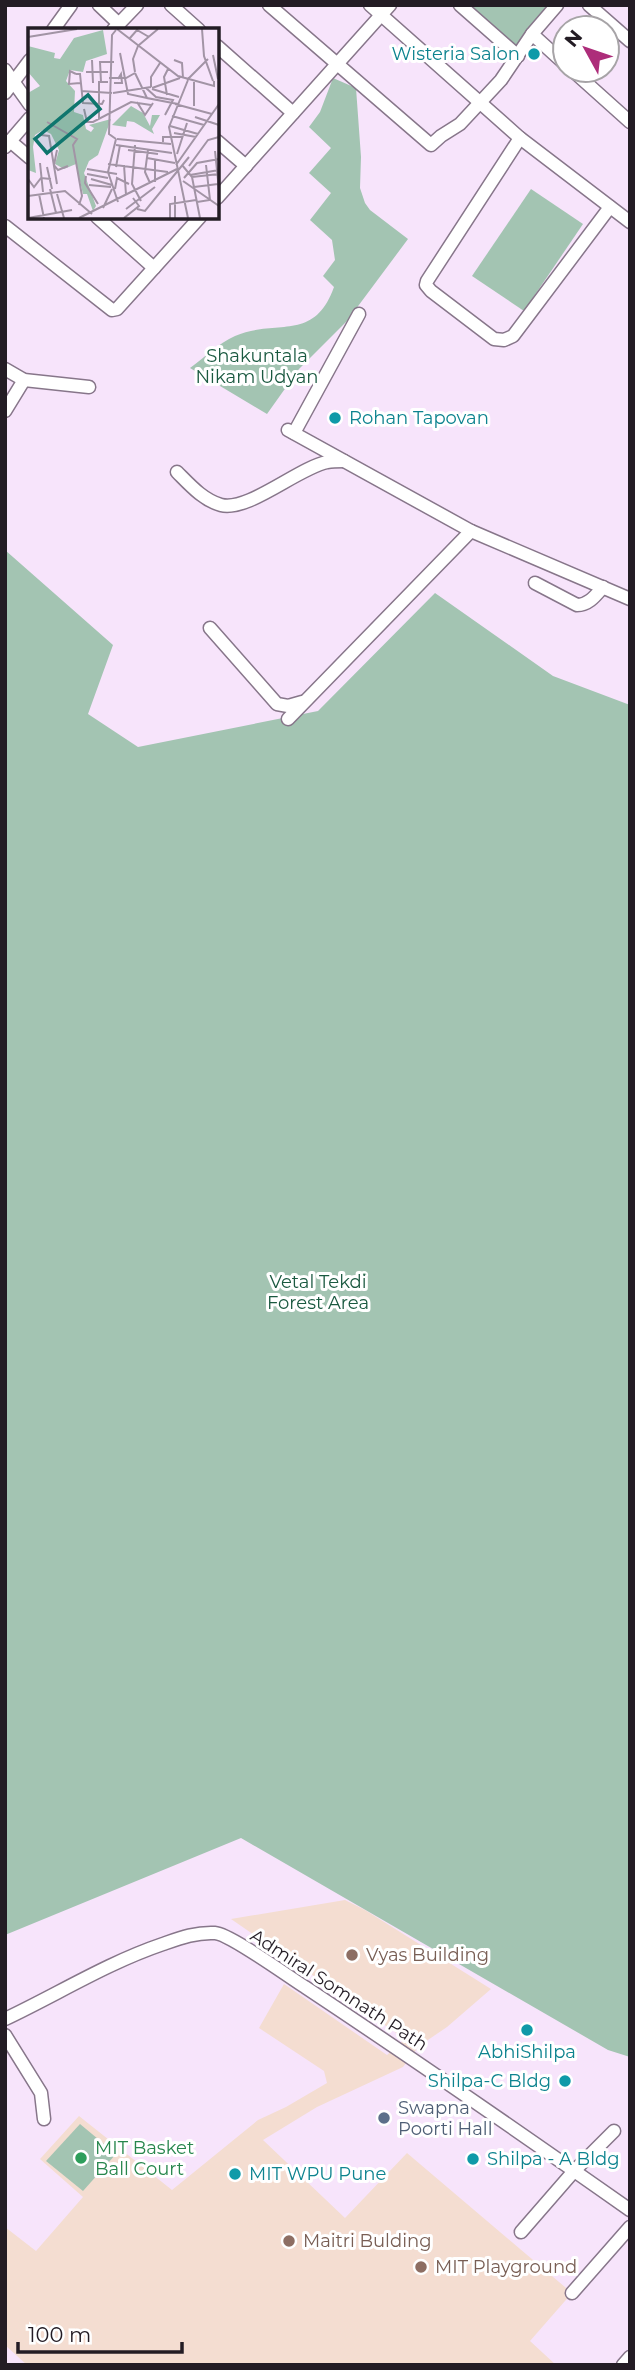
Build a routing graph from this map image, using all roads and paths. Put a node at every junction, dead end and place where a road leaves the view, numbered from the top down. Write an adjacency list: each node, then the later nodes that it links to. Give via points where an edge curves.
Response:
1 (71, 5): 12 (street)
2 (99, 5): 11 (street)
3 (137, 5): 11 (street)
4 (171, 5): 13 (street)
5 (269, 5): 20 (street)
6 (370, 5): 10 (street)
7 (460, 5): 18 (street)
8 (557, 5): 14 (street)
9 (589, 5): 15 (street)
10 (385, 10): 20 (street); 26 (street)
11 (116, 27)
12 (54, 28)
13 (197, 28)
14 (532, 34): 17 (street); 18 (street)
15 (630, 41)
16 (219, 48): 27 (street)
17 (551, 51)
18 (517, 56): 26 (street)
19 (28, 63): 22 (street)
20 (337, 64): 26 (street, via 431,145); 27 (street)
21 (5, 70): 22 (street)
22 (14, 81): 24 (street); 25 (street)
23 (588, 84): 29 (street)
24 (5, 93)
25 (28, 103)
26 (480, 103): 30 (street)
27 (293, 113): 34 (street)
28 (28, 120): 32 (street)
29 (630, 121)
30 (520, 138): 36 (street); 36 (street, via 427,281 431,291 494,339 513,336)
31 (219, 143): 34 (street)
32 (8, 144): 33 (street)
33 (28, 157)
34 (246, 166): 35 (street)
35 (219, 196)
36 (610, 207): 39 (street)
37 (99, 219): 41 (street)
38 (197, 219): 41 (street)
39 (630, 222)
40 (5, 226): 41 (street, via 112,310)
41 (154, 268)
42 (359, 314): 47 (street, via 291,431)
43 (5, 369): 44 (street)
44 (24, 380): 45 (street); 46 (street)
45 (89, 387)
46 (5, 411)
47 (344, 461): 48 (street, via 326,462 243,503 223,506 203,497); 49 (street)
48 (177, 472)
49 (471, 531): 51 (street); 54 (street)
50 (536, 583): 51 (street, via 577,605 592,600)
51 (603, 587): 52 (street)
52 (630, 599)
53 (210, 628): 54 (street, via 277,704)
54 (306, 701): 55 (street)
55 (288, 719)
56 (5, 2019): 60 (street, Admiral Somnath Path, via 138,1952 195,1934 218,1933 265,1960)
57 (5, 2035): 58 (street, via 41,2092)
58 (44, 2119)
59 (614, 2131): 60 (street)
60 (574, 2171): 61 (street, Admiral Somnath Path); 63 (street)
61 (630, 2210)
62 (630, 2227): 64 (street)
63 (521, 2232)
64 (572, 2293)
65 (630, 2357): 66 (street)
66 (623, 2365)

